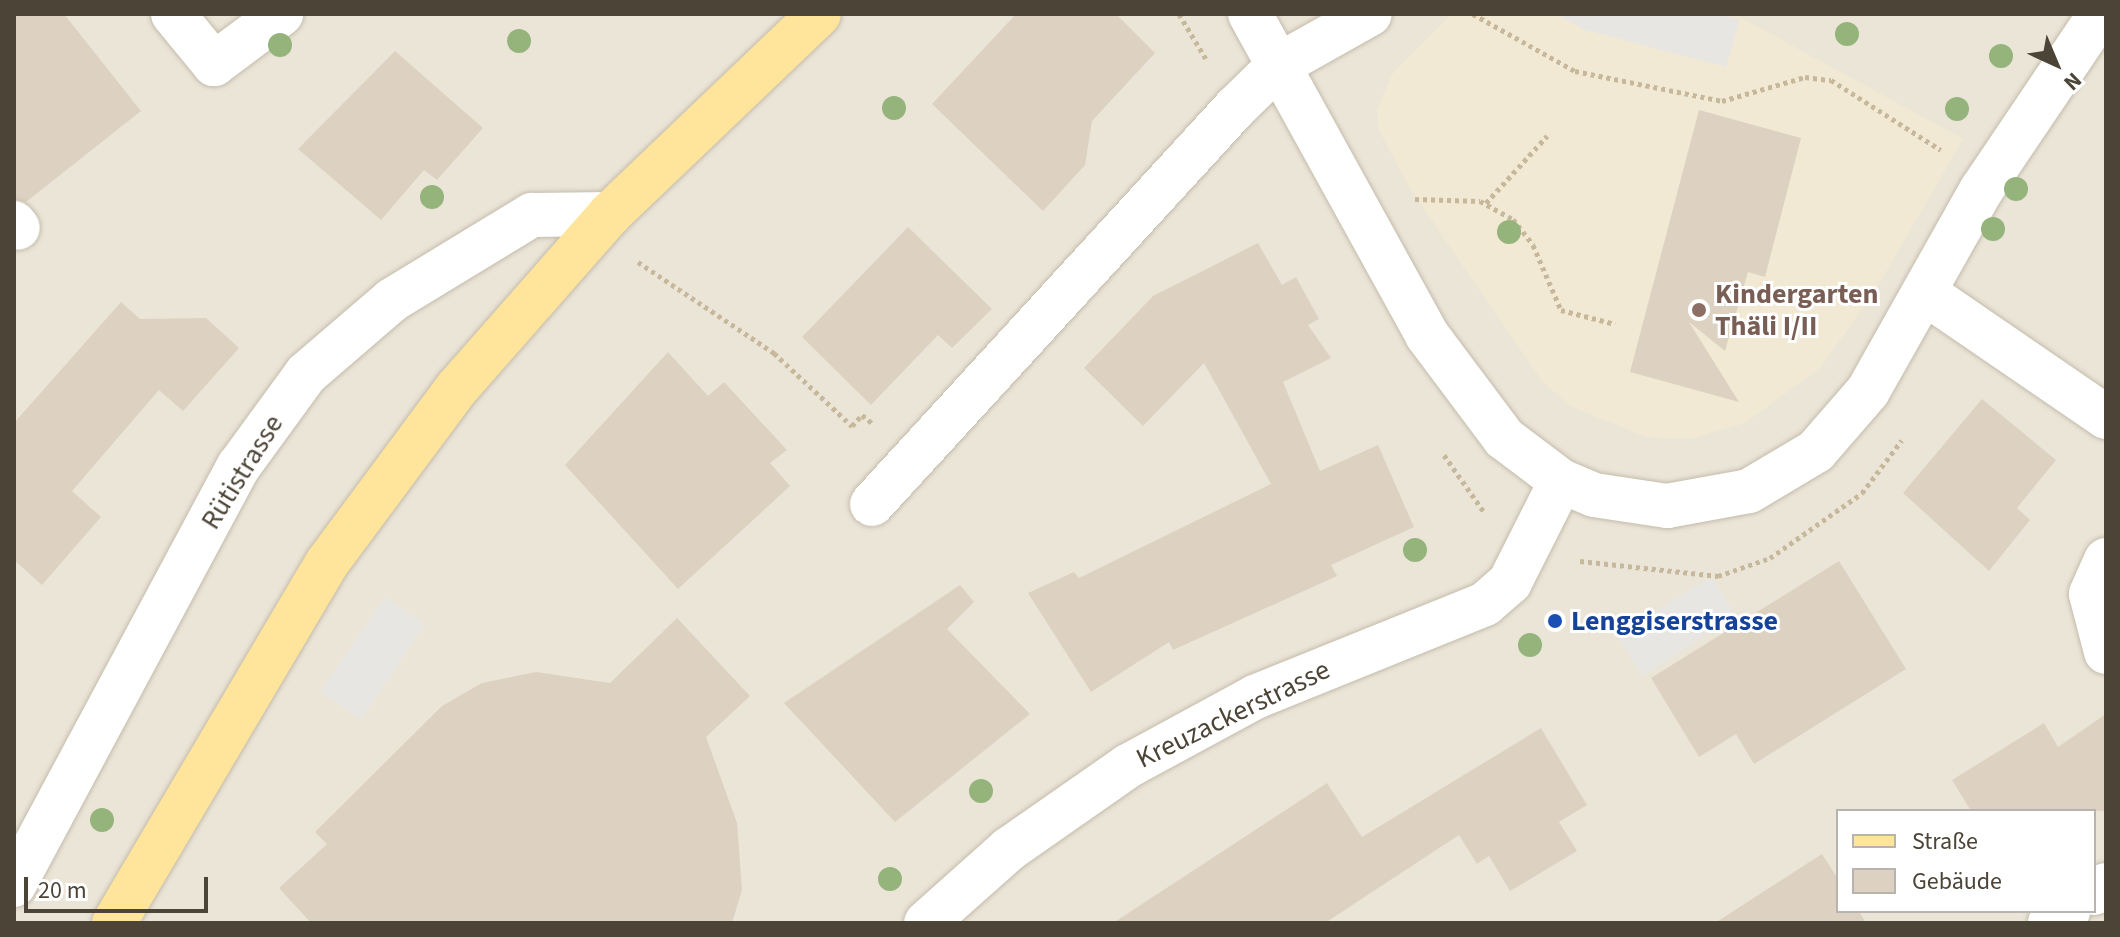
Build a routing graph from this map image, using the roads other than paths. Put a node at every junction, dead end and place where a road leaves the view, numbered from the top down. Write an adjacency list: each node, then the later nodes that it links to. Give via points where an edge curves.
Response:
1 (173, 14): 2 (street, via 214,64)
2 (281, 14)
3 (819, 14): 8 (main road)
4 (1250, 14): 7 (street)
5 (1370, 14): 7 (street)
6 (2100, 14): 9 (street, via 1982,189)
7 (1279, 65): 11 (street, via 1462,386 1504,438); 12 (street)
8 (610, 214): 15 (street, Rütistrasse, via 532,215 392,300 306,374 239,466); 16 (main road, via 457,388 327,563)
9 (1928, 295): 10 (street); 11 (street, via 1868,391 1816,451 1749,491 1667,506 1594,495)
10 (2106, 417)
11 (1561, 481): 17 (street, Kreuzackerstrasse, via 1510,582 1485,604 1255,697 1128,766 1009,849)
12 (872, 504)
13 (2106, 560): 14 (street, via 2091,594)
14 (2106, 652)
15 (14, 885)
16 (114, 923)
17 (926, 923)

